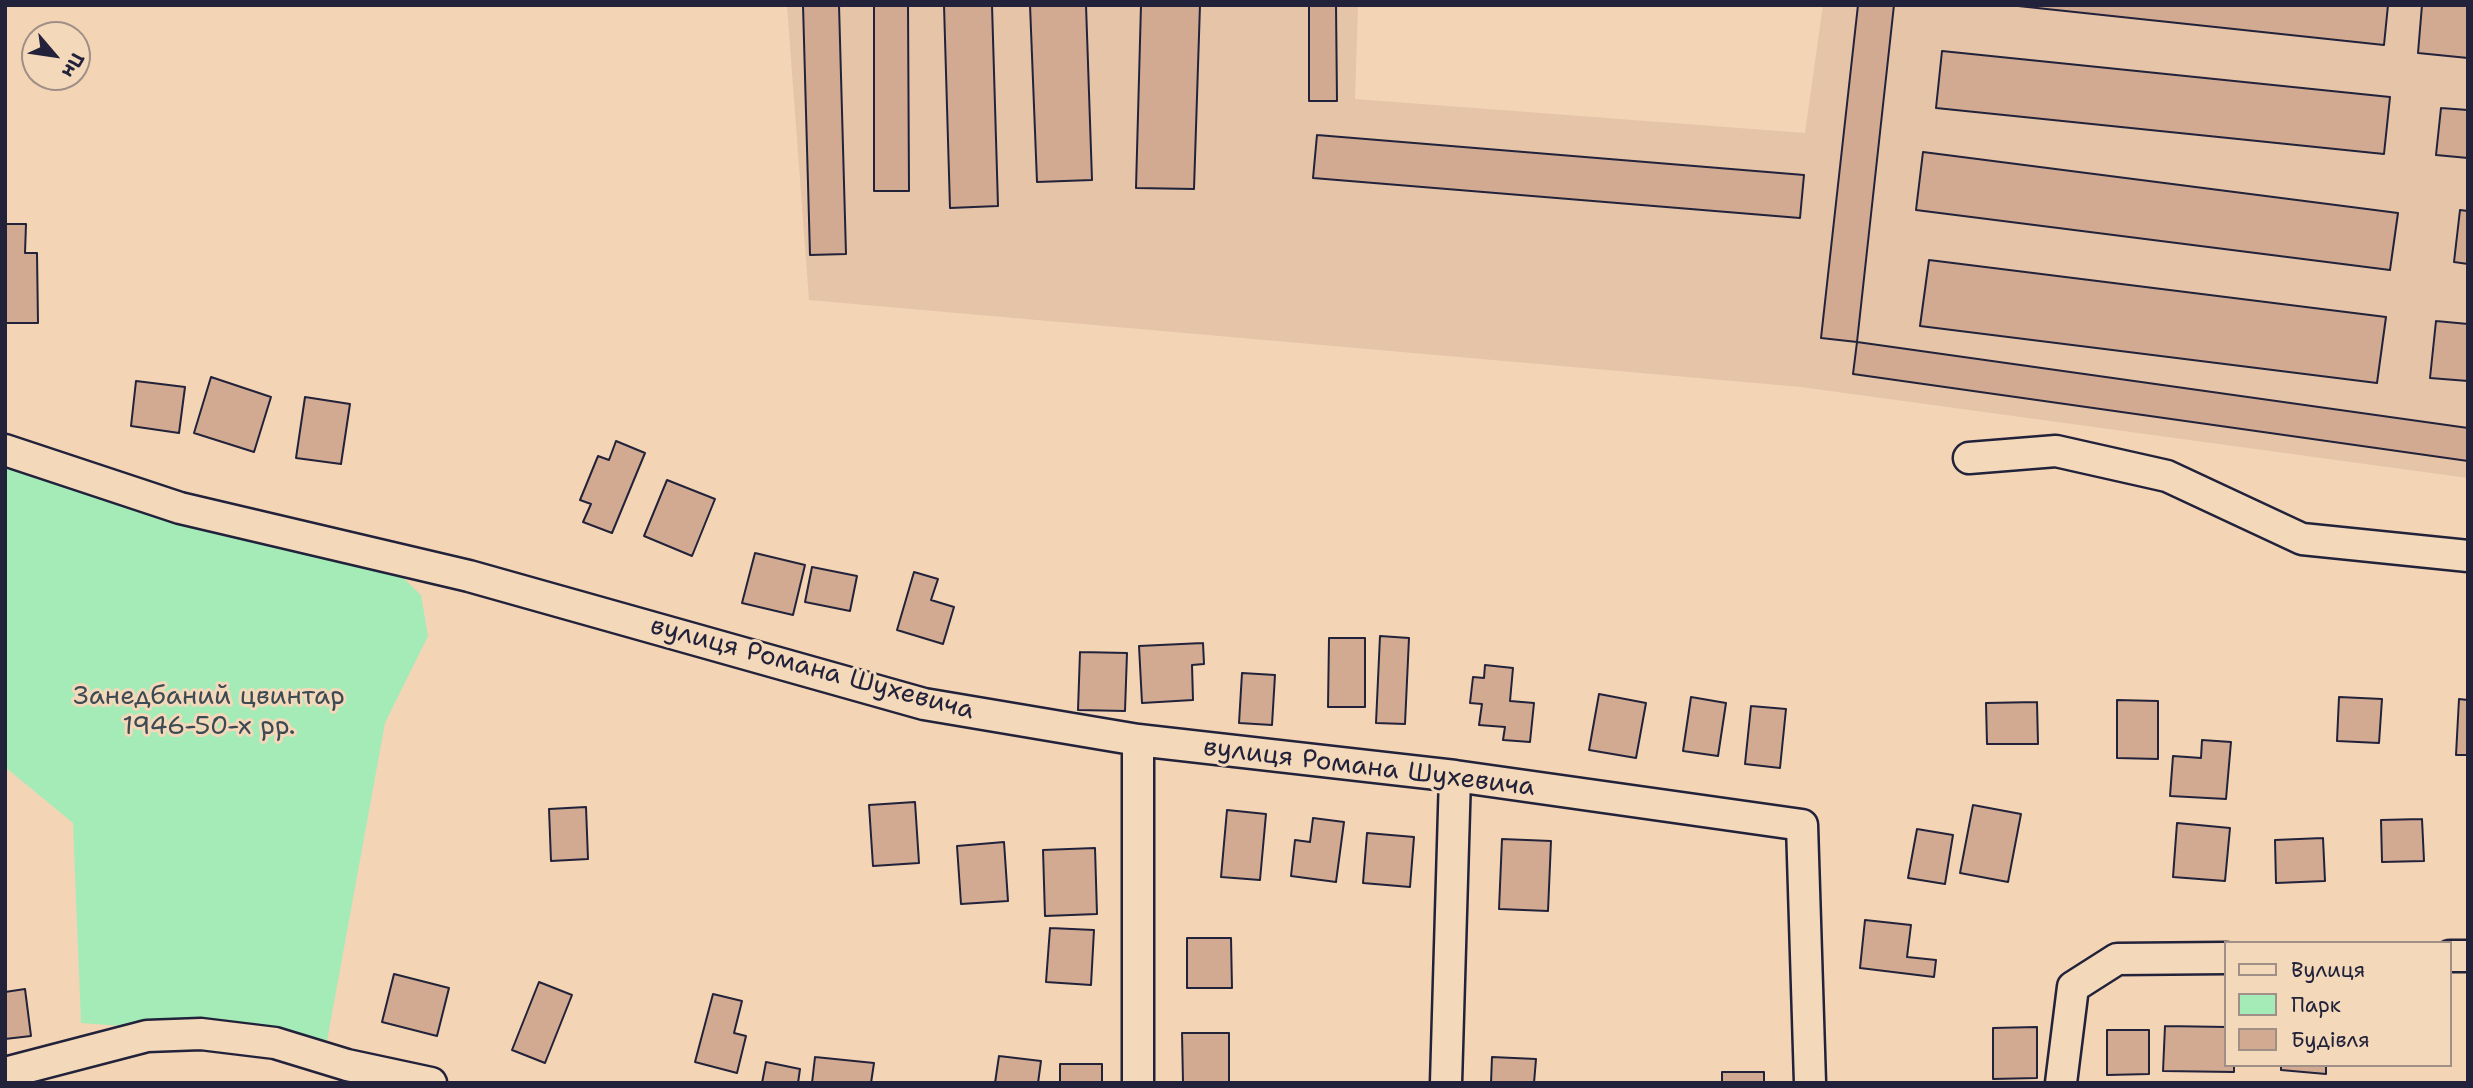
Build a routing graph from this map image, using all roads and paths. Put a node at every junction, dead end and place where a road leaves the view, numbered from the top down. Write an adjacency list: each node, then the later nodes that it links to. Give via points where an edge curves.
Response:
1 (5, 450): 4 (street, вулиця Романа Шухевича, via 180,508 469,576 924,704)
2 (1969, 458): 3 (street, via 2056,451 2167,476 2302,539)
3 (2468, 556)
4 (1138, 740): 5 (street, вулиця Романа Шухевича); 9 (street)
5 (1455, 776): 10 (street); 11 (street, вулиця Романа Шухевича, via 1802,825)
6 (2224, 958): 12 (street, via 2117,959 2073,987)
7 (5, 1073): 8 (street, via 147,1036 201,1034 275,1043)
8 (431, 1083)
9 (1138, 1083)
10 (1446, 1083)
11 (1810, 1083)
12 (2061, 1083)

